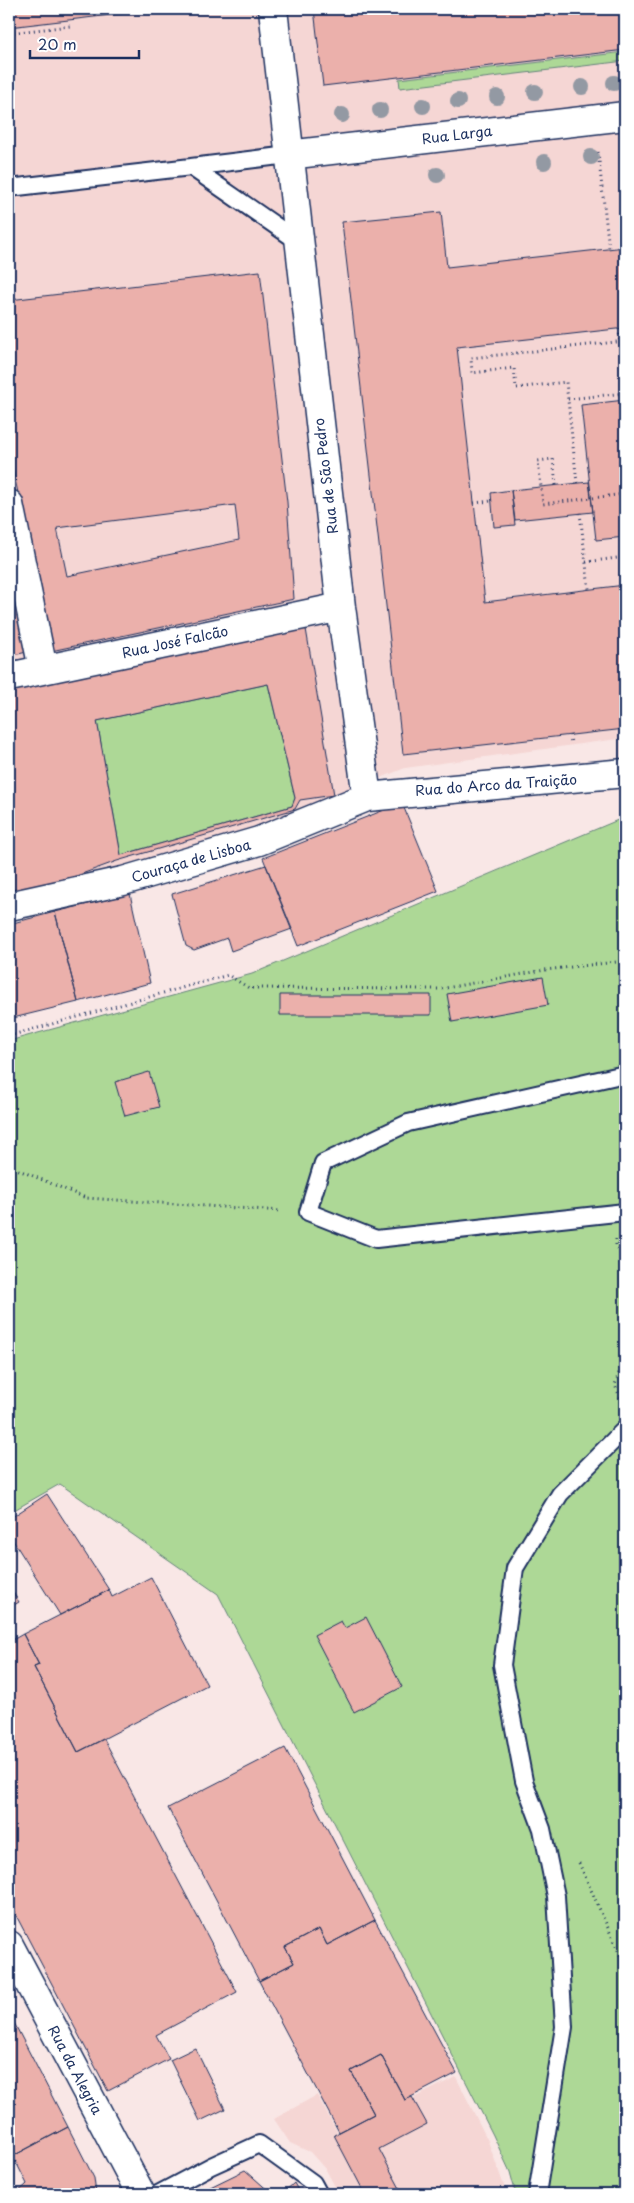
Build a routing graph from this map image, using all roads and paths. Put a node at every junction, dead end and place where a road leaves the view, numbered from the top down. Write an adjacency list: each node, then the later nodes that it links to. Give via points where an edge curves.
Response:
1 (273, 9): 6 (street, Rua de São Pedro)
2 (70, 26): 3 (path)
3 (9, 33)
4 (625, 116): 5 (street, Rua Larga)
5 (595, 120): 6 (street, Rua Larga); 10 (path)
6 (288, 155): 7 (lane); 9 (street, Rua de São Pedro)
7 (191, 167): 8 (lane); 9 (lane)
8 (9, 188)
9 (299, 242): 26 (street, Rua de São Pedro)
10 (609, 249)
11 (619, 329): 13 (path)
12 (625, 340): 13 (path)
13 (620, 341): 15 (path, via 471,358 472,373 514,368 516,388 566,382)
14 (625, 393): 15 (path)
15 (568, 399): 16 (path)
16 (577, 483)
17 (556, 485): 18 (path, via 553,459 538,461 543,504)
18 (625, 494)
19 (491, 501): 20 (path)
20 (474, 503)
21 (9, 504): 27 (street)
22 (580, 513): 24 (path)
23 (625, 557): 24 (path)
24 (586, 562): 25 (path)
25 (590, 590)
26 (340, 607): 27 (street, Rua José Falcão); 30 (street, Rua de São Pedro)
27 (43, 670): 28 (street, Rua José Falcão)
28 (9, 677)
29 (625, 773): 30 (street, Rua do Arco da Traição)
30 (367, 797): 31 (street, Couraça de Lisboa, via 259,842 123,881)
31 (9, 906)
32 (625, 961): 33 (path, via 545,970 440,989 250,988 228,975)
33 (9, 1036)
34 (625, 1074): 36 (lane, via 408,1122 323,1162)
35 (9, 1166): 36 (path, via 86,1198)
36 (308, 1212): 37 (lane, via 376,1240)
37 (625, 1212)
38 (625, 1354): 39 (path, via 615,1385)
39 (625, 1410)
40 (625, 1429): 45 (lane, via 560,1494 515,1568 502,1665 524,1781 542,1829 556,1896 564,2028)
41 (9, 1945): 42 (street, Rua da Alegria)
42 (141, 2194)
43 (158, 2194): 44 (lane, via 259,2144 313,2183)
44 (319, 2194)
45 (537, 2194)

